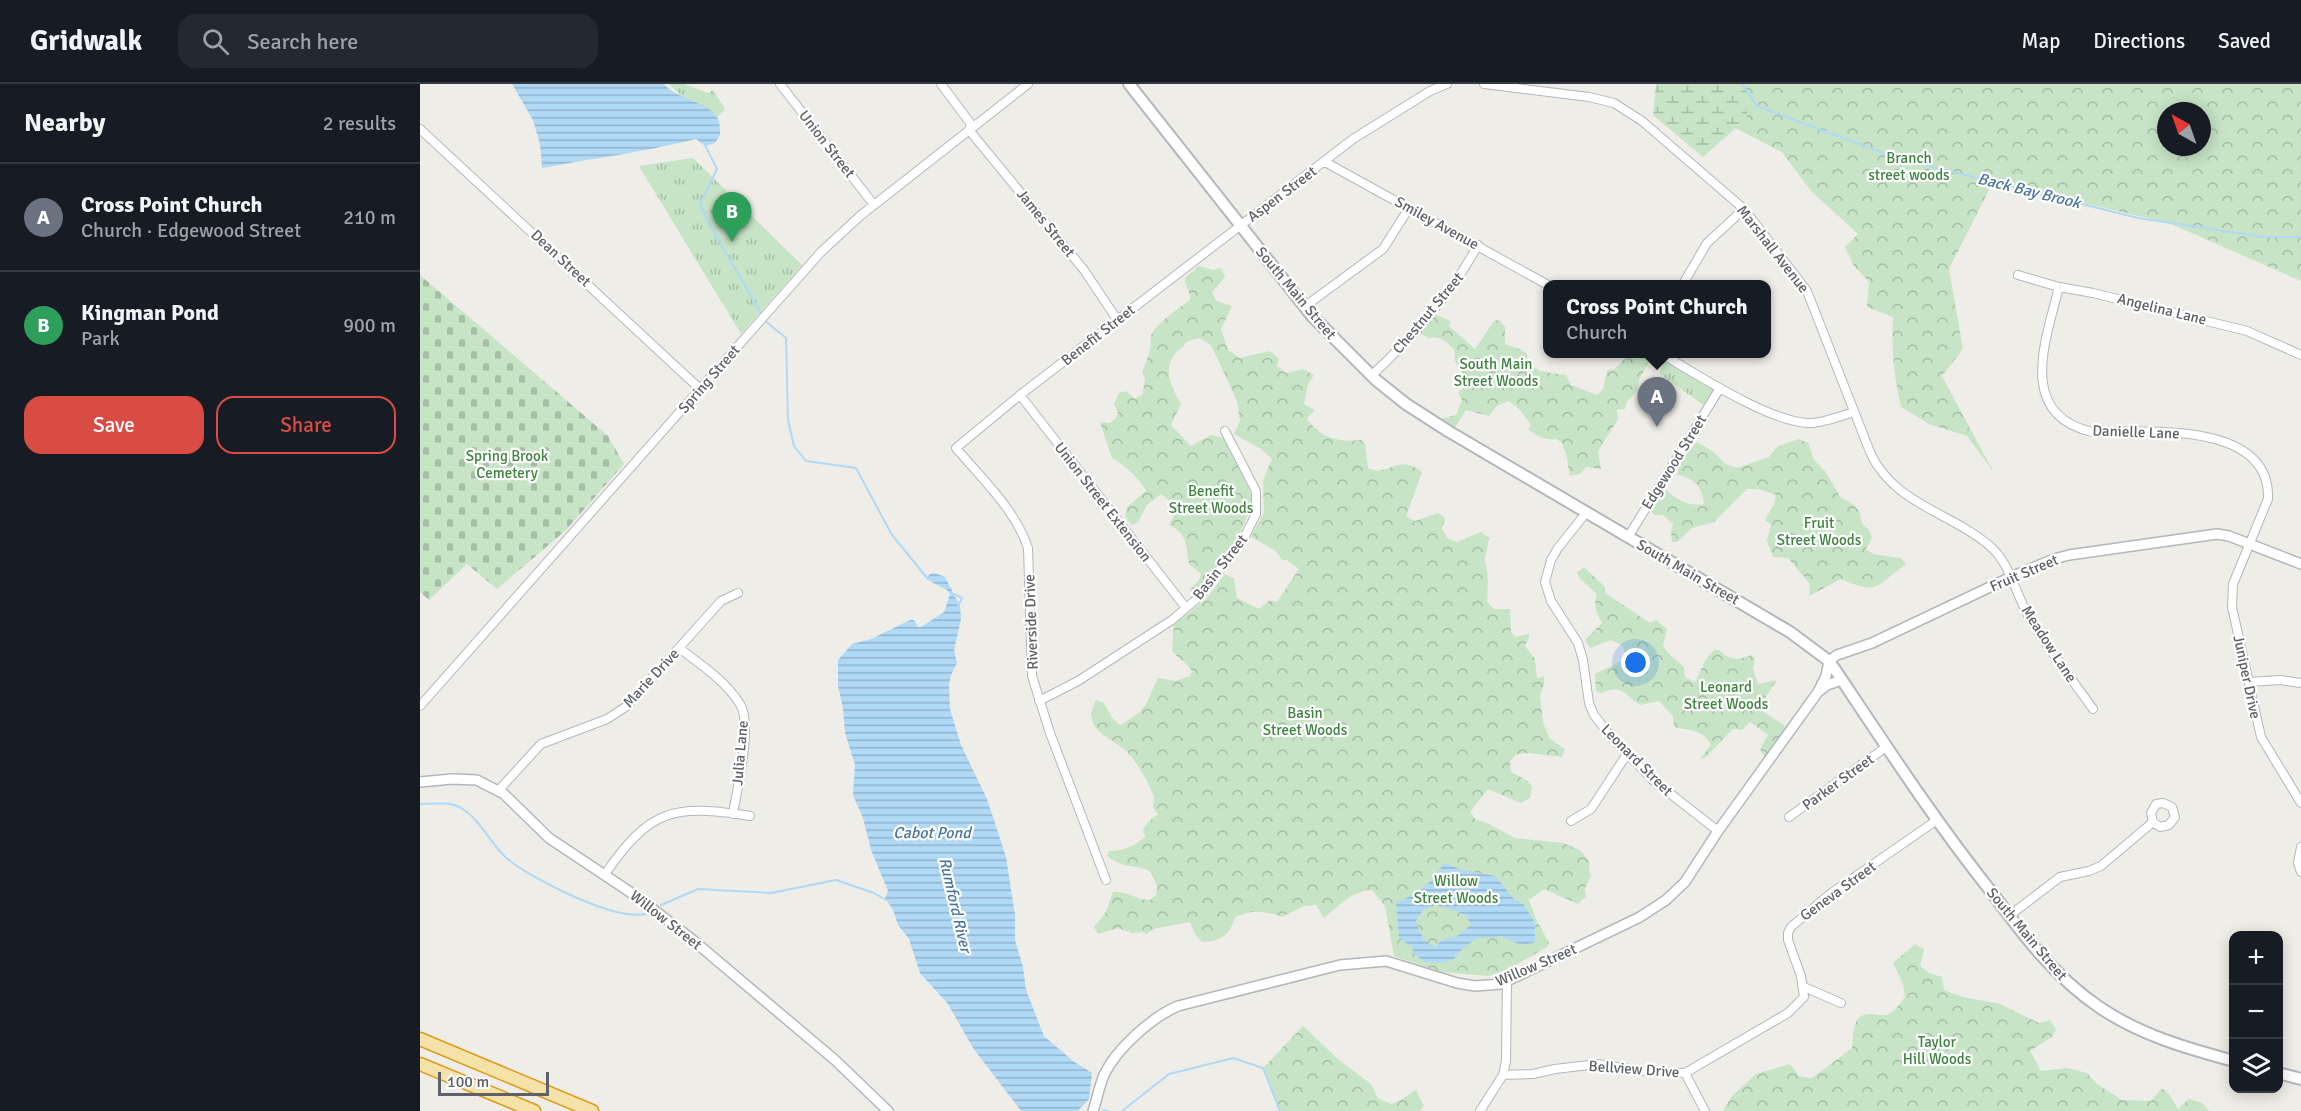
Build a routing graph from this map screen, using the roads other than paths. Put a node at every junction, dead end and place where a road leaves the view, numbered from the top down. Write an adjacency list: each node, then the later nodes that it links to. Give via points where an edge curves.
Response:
1 (780, 84): 10 (street, Union Street)
2 (941, 84): 8 (street, James Street, via 967,116)
3 (1028, 84): 8 (street, Spring Street)
4 (1130, 84): 13 (main road, South Main Street)
5 (1447, 84): 9 (street, via 1412,102)
6 (1484, 84): 12 (street, Marshall Avenue, via 1614,103 1642,121)
7 (420, 129): 25 (street, Dean Street)
8 (969, 130): 10 (street, Spring Street); 20 (street, James Street, via 1084,270)
9 (1325, 162): 11 (street, Smiley Avenue); 13 (street, Aspen Street)
10 (874, 205): 25 (street, Spring Street, via 821,252)
11 (1410, 208): 14 (street, Smiley Avenue); 19 (street, via 1383,249)
12 (1744, 209): 16 (street, via 1707,243); 27 (street, Marshall Avenue, via 1807,291)
13 (1240, 226): 19 (main road, South Main Street); 20 (street, Benefit Street)
14 (1478, 245): 17 (street, Smiley Avenue); 23 (street, Chestnut Street, via 1436,309)
15 (2018, 275): 18 (street, Angelina Lane)
16 (1686, 280)
17 (1543, 282)
18 (2059, 287): 21 (street, Angelina Lane, via 2247,331); 32 (street, Danielle Lane, via 2040,372 2047,400 2055,411 2080,429 2092,432 2188,434 2241,448 2254,458 2268,487 2264,513)
19 (1304, 307): 23 (main road, South Main Street)
20 (1118, 321): 26 (street, Benefit Street)
21 (2301, 356)
22 (1669, 358): 24 (street)
23 (1371, 376): 30 (main road, South Main Street, via 1430,420)
24 (1720, 388): 27 (street, via 1786,421 1814,423); 31 (street, Edgewood Street)
25 (700, 389): 44 (street, Spring Street)
26 (1020, 395): 29 (street, Benefit Street); 36 (street, Union Street Extension)
27 (1854, 412): 34 (street, Marshall Avenue, via 1875,463 1893,486 1989,546 2005,563)
28 (1225, 431): 36 (street, Basin Street, via 1256,491 1256,514 1212,582)
29 (958, 447): 43 (street, Riverside Drive, via 1006,507 1026,541 1032,676)
30 (1586, 513): 31 (main road, South Main Street); 47 (street, Leonard Street, via 1554,554 1545,582 1551,601 1578,643 1594,715)
31 (1628, 537): 38 (main road, South Main Street, via 1790,632)
32 (2250, 544): 33 (street, Fruit Street); 34 (street, Fruit Street, via 2229,536 2202,534 2069,555); 40 (street, Juniper Drive, via 2231,596)
33 (2301, 564)
34 (2011, 577): 38 (street, Fruit Street); 45 (street, Meadow Lane, via 2042,639)
35 (738, 592): 37 (street, Marie Drive, via 721,601)
36 (1186, 608): 43 (street, Basin Street, via 1128,650)
37 (679, 648): 49 (street, Marie Drive, via 617,714 541,744); 51 (street, Julia Lane, via 711,673 741,706 745,718)
38 (1829, 662): 39 (main road, South Main Street); 42 (street)
39 (1842, 680): 42 (street); 46 (main road, South Main Street)
40 (2249, 681): 41 (street); 50 (street, Juniper Drive, via 2261,737)
41 (2301, 683)
42 (1818, 692): 57 (street, Willow Street)
43 (1039, 701): 61 (street, Riverside Drive)
44 (420, 706)
45 (2093, 709)
46 (1886, 747): 53 (street, Parker Street); 54 (main road, South Main Street)
47 (1627, 753): 55 (street, via 1592,809); 57 (street, Leonard Street, via 1654,782)
48 (420, 782): 49 (street, Willow Street, via 477,780)
49 (498, 791): 60 (street, Willow Street, via 549,838)
50 (2301, 803)
51 (733, 814): 52 (street); 60 (street, via 688,811 666,815 645,826)
52 (750, 816)
53 (1789, 817)
54 (1937, 820): 62 (main road, South Main Street); 64 (street, Geneva Street, via 1796,921 1788,940)
55 (1571, 821)
56 (2153, 822): 62 (street, via 2107,862 2089,871 2060,877)
57 (1718, 831): 63 (street, Willow Street, via 1685,882 1656,908)
58 (2301, 847): 59 (street)
59 (2301, 872)
60 (605, 874): 75 (street, Willow Street, via 658,912 835,1060)
61 (1106, 880)
62 (2009, 916): 67 (main road, South Main Street, via 2061,977 2098,1007 2167,1042)
63 (1507, 981): 70 (street); 76 (street, Willow Street, via 1475,986 1386,961 1360,962 1178,1006 1159,1016 1116,1058 1105,1074)
64 (1804, 987): 65 (street); 69 (street, Bellview Drive, via 1804,997 1788,1014)
65 (1840, 1003)
66 (420, 1039): 74 (highway)
67 (2229, 1060)
68 (420, 1064): 73 (highway)
69 (1685, 1073): 70 (street, Bellview Drive, via 1591,1064); 78 (street)
70 (1503, 1075): 77 (street)
71 (2283, 1075): 72 (main road)
72 (2301, 1080)
73 (534, 1111)
74 (592, 1111)
75 (888, 1111)
76 (1093, 1111)
77 (1480, 1111)
78 (1705, 1111)

